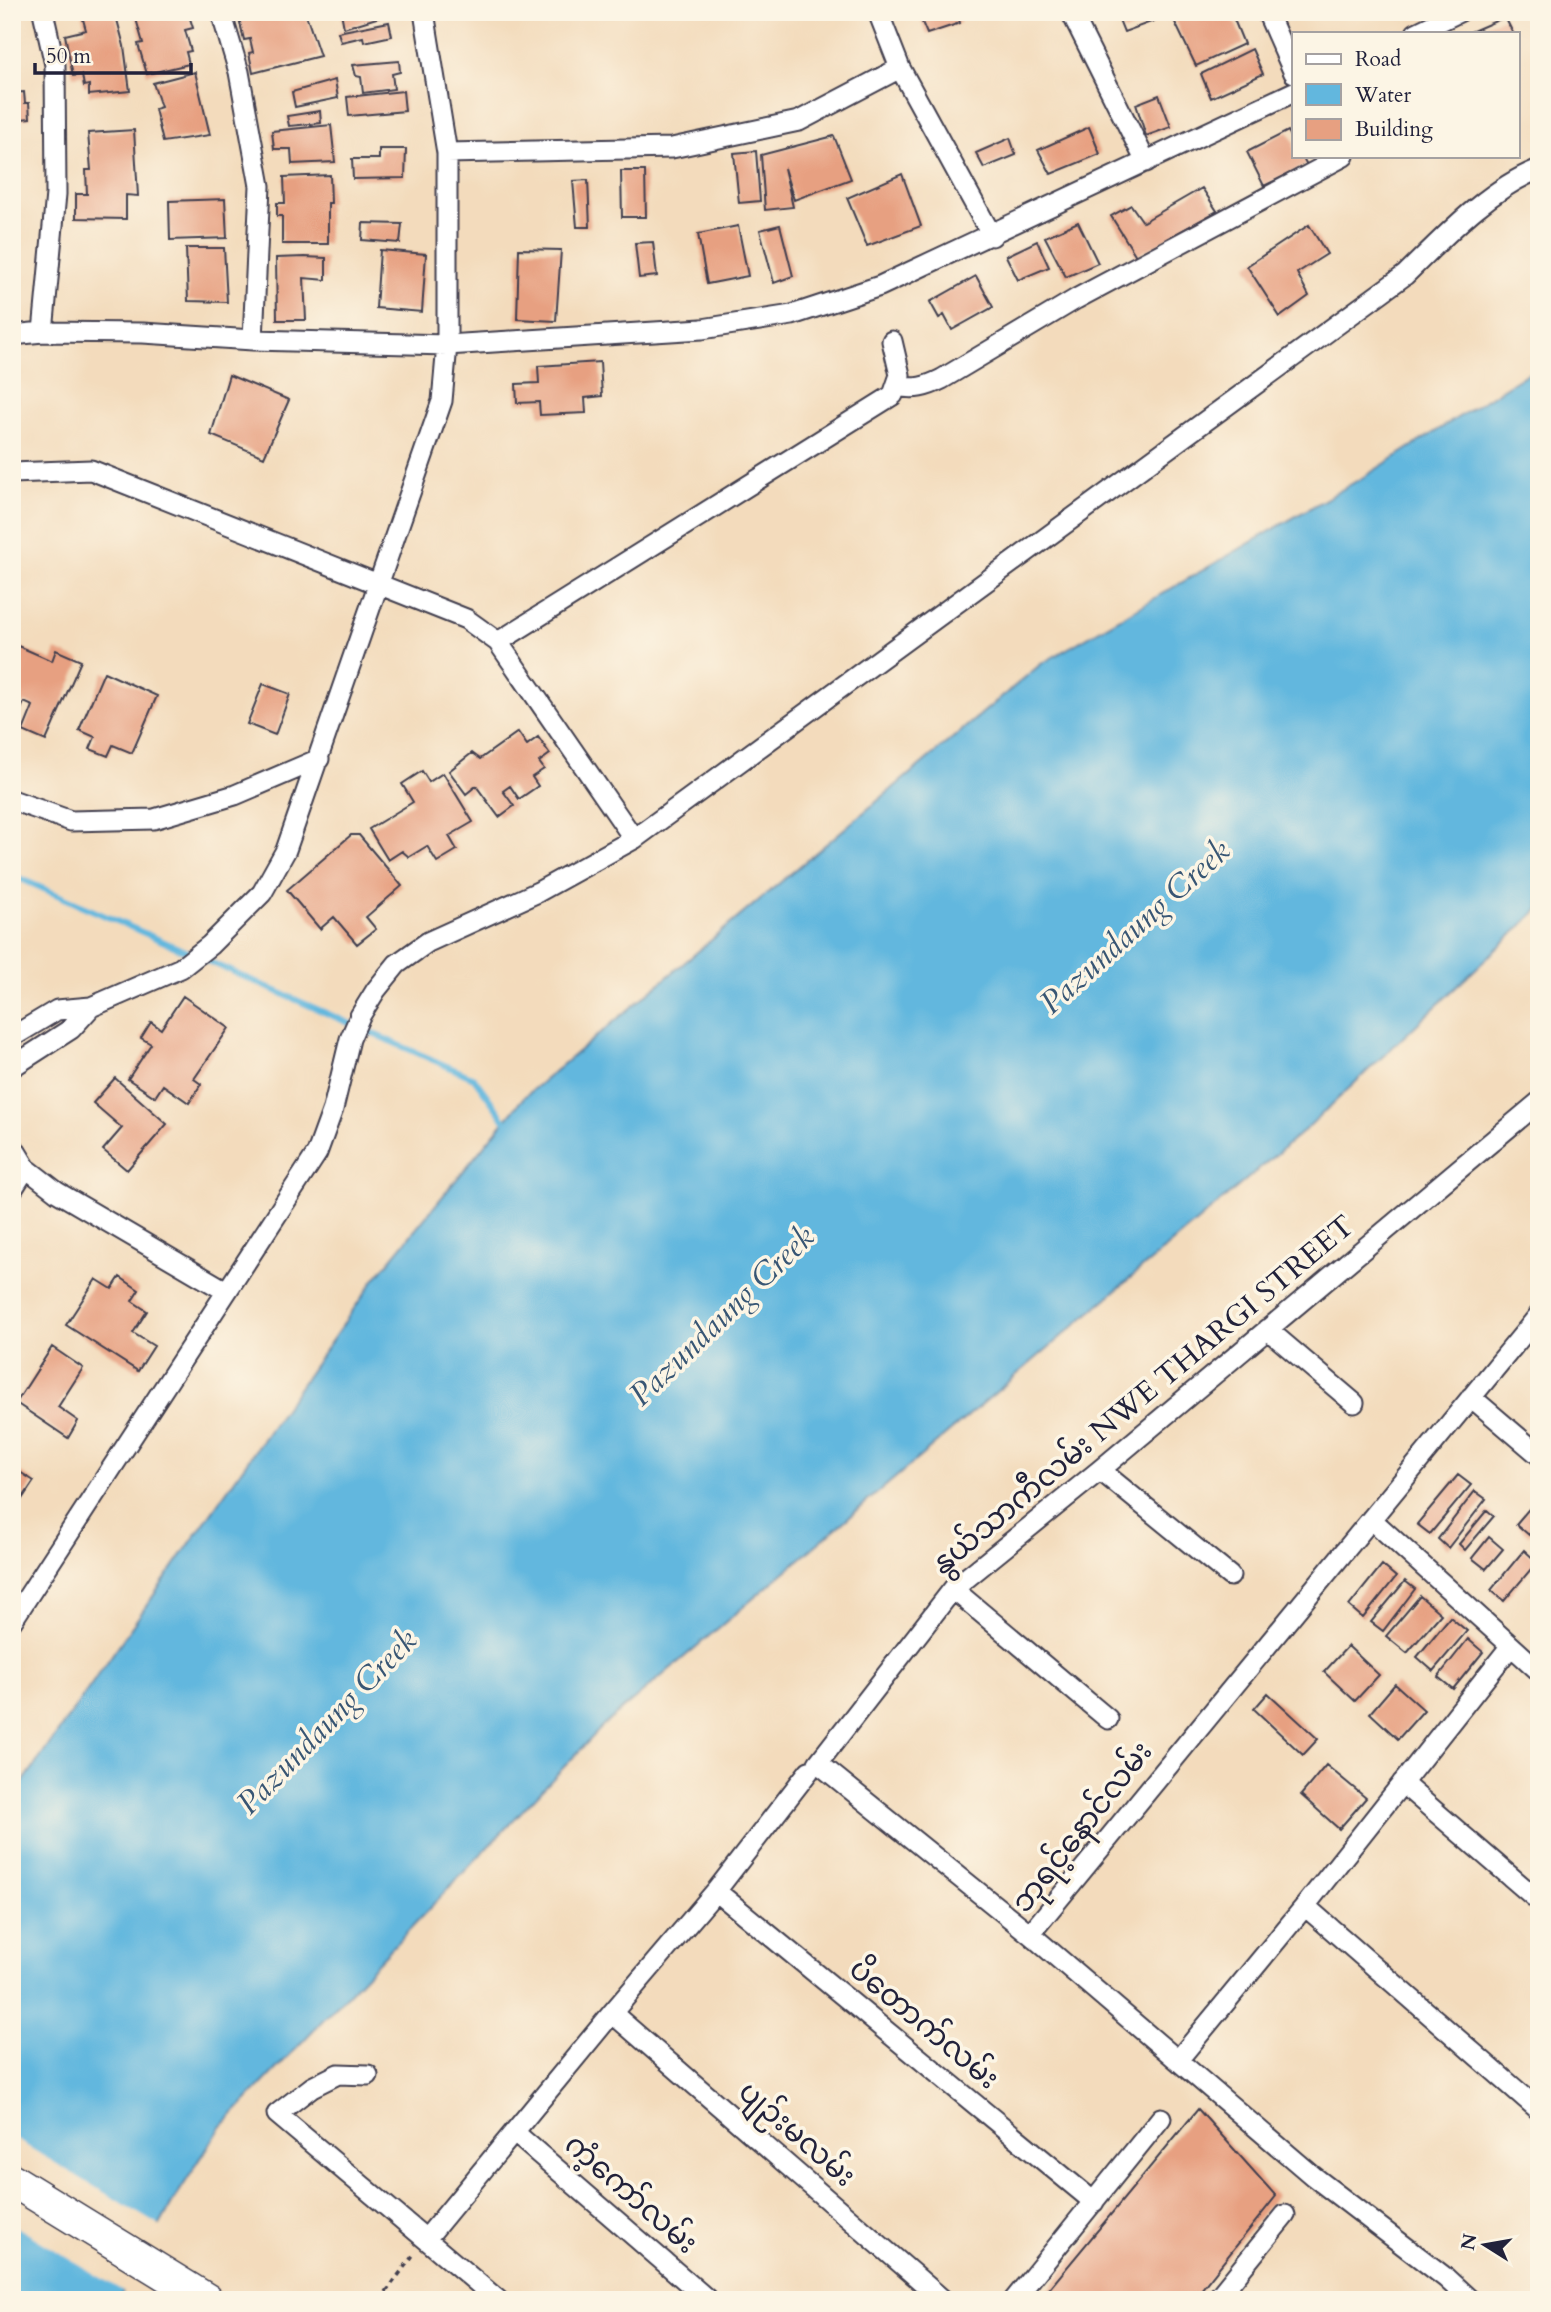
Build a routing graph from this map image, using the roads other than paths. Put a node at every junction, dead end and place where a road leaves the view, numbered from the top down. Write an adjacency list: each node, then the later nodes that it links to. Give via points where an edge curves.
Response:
1 (43, 12): 17 (street, via 55,65 56,194)
2 (222, 12): 19 (street, via 239,72 260,186)
3 (424, 12): 12 (street)
4 (878, 12): 9 (street)
5 (1071, 12): 14 (street)
6 (1267, 12): 10 (street)
7 (1453, 14): 8 (street)
8 (1418, 32)
9 (900, 68): 12 (street, via 799,121 672,148); 16 (street)
10 (1292, 68)
11 (1292, 93): 14 (street)
12 (447, 153): 21 (street)
13 (1340, 158): 22 (street, via 1076,299 942,379 914,389)
14 (1146, 162): 16 (street)
15 (1539, 169): 28 (street, via 1471,212 1405,275)
16 (992, 236): 21 (street, via 880,286 792,315 702,328)
17 (43, 332): 18 (street); 19 (street)
18 (12, 335)
19 (253, 340): 21 (street)
20 (892, 341): 22 (street, via 900,375)
21 (447, 345): 24 (street, via 442,401)
22 (897, 386): 25 (street, via 893,395)
23 (12, 472): 24 (street, via 91,470)
24 (380, 583): 25 (street, via 466,619); 26 (street)
25 (498, 642): 28 (street)
26 (319, 759): 27 (street, via 235,796 154,819 71,821); 29 (street, via 286,850 262,893 181,968)
27 (12, 800)
28 (635, 839): 36 (street, via 538,892 428,942 397,964 376,989 350,1038 317,1153)
29 (91, 1007): 30 (street, via 57,1010); 31 (street, via 71,1029)
30 (12, 1037)
31 (12, 1067)
32 (1539, 1102): 38 (street, နွယ်သာကီလမ်း NWE THARGI STREET)
33 (12, 1145): 34 (street)
34 (26, 1168): 35 (street); 36 (street, via 57,1192)
35 (12, 1190)
36 (226, 1292): 46 (street)
37 (1539, 1315): 39 (street, ဘုရင့်နောင်လမ်း)
38 (1267, 1329): 40 (street); 42 (street, နွယ်သာကီလမ်း NWE THARGI STREET)
39 (1471, 1397): 41 (street); 43 (street, ဘုရင့်နောင်လမ်း)
40 (1354, 1403)
41 (1539, 1455)
42 (1100, 1470): 44 (street); 45 (street, နွယ်သာကီလမ်း NWE THARGI STREET)
43 (1371, 1520): 47 (street); 55 (street, ဘုရင့်နောင်လမ်း)
44 (1230, 1576)
45 (954, 1589): 49 (street); 50 (street, နွယ်သာကီလမ်း NWE THARGI STREET)
46 (12, 1621)
47 (1510, 1647): 48 (street); 51 (street)
48 (1539, 1671)
49 (1108, 1719)
50 (814, 1767): 52 (street, နွယ်သာကီလမ်း NWE THARGI STREET); 55 (street)
51 (1402, 1783): 53 (street); 54 (street)
52 (716, 1891): 56 (street, နွယ်သာကီလမ်း NWE THARGI STREET); 63 (street, ပိတောက်လမ်း)
53 (1539, 1901)
54 (1305, 1906): 57 (street); 59 (street)
55 (1030, 1934): 57 (street, ဘုရင့်နောင်လမ်း)
56 (612, 2013): 61 (street, နွယ်သာကီလမ်း NWE THARGI STREET); 69 (street, ပျဉ်းမလမ်း)
57 (1178, 2060): 72 (street, ဘုရင့်နောင်လမ်း, via 1313,2176)
58 (368, 2075): 65 (street, via 338,2074 277,2114)
59 (1539, 2110)
60 (1161, 2118): 63 (street)
61 (515, 2133): 65 (street, နွယ်သာကီလမ်း NWE THARGI STREET); 68 (street, ကံ့ကော်လမ်း)
62 (12, 2180): 66 (main road)
63 (1094, 2202): 70 (street)
64 (1285, 2215): 71 (street)
65 (426, 2239): 67 (street)
66 (207, 2300)
67 (498, 2300)
68 (708, 2300)
69 (943, 2300)
70 (1014, 2300)
71 (1216, 2300)
72 (1470, 2300)

